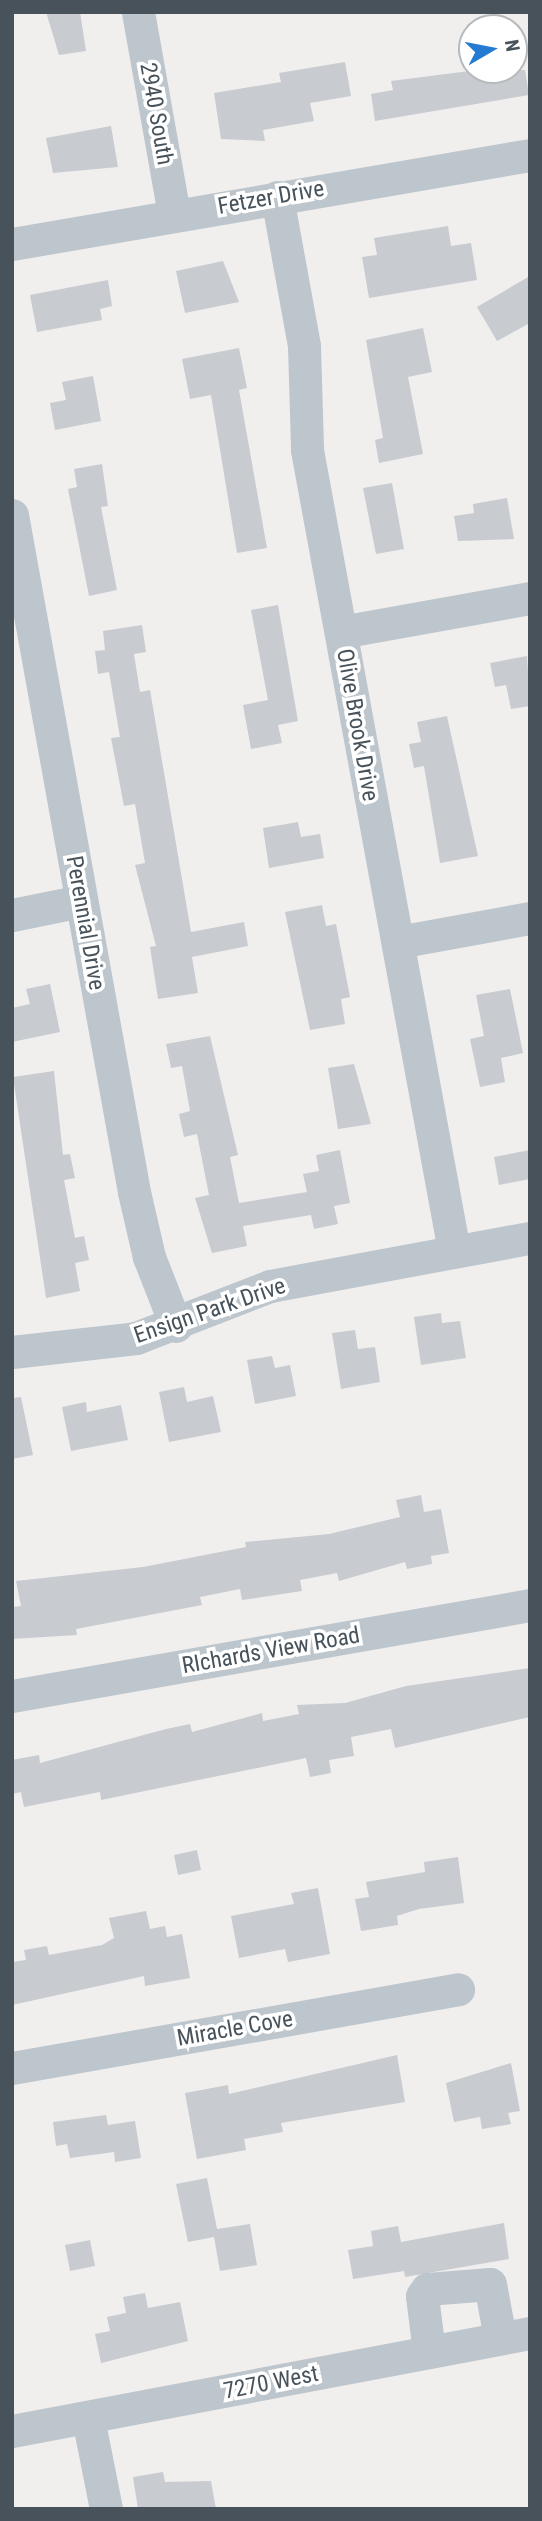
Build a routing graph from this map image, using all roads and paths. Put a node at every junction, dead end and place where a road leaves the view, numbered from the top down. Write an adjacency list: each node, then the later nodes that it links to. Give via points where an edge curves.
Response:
1 (138, 12): 4 (street, 2940 South)
2 (530, 155): 3 (street, Fetzer Drive)
3 (277, 197): 4 (street, Fetzer Drive); 9 (street, Olive Brook Drive, via 304,346 307,450)
4 (174, 215): 5 (street, Fetzer Drive)
5 (12, 244)
6 (12, 515): 8 (street, Perennial Drive)
7 (530, 598): 9 (street)
8 (21, 618): 10 (street, Perennial Drive)
9 (341, 632): 13 (street, Olive Brook Drive)
10 (82, 901): 11 (street); 16 (street, Perennial Drive, via 134,1192 149,1257)
11 (12, 915)
12 (530, 918): 13 (street)
13 (398, 942): 15 (street, Olive Brook Drive)
14 (530, 1238): 15 (street, Ensign Park Drive)
15 (454, 1251): 16 (street, Ensign Park Drive, via 270,1286)
16 (176, 1326): 17 (street, Ensign Park Drive, via 95,1345)
17 (12, 1352)
18 (530, 1605): 19 (street, RIchards View Road)
19 (12, 1696)
20 (458, 1989): 21 (street, Miracle Cove)
21 (12, 2068)
22 (515, 2336): 23 (street, 7270 West); 23 (street, via 490,2284 427,2289 422,2296)
23 (429, 2352): 24 (street, 7270 West)
24 (89, 2418): 25 (street, 7270 West); 26 (street)
25 (12, 2431)
26 (106, 2509)

